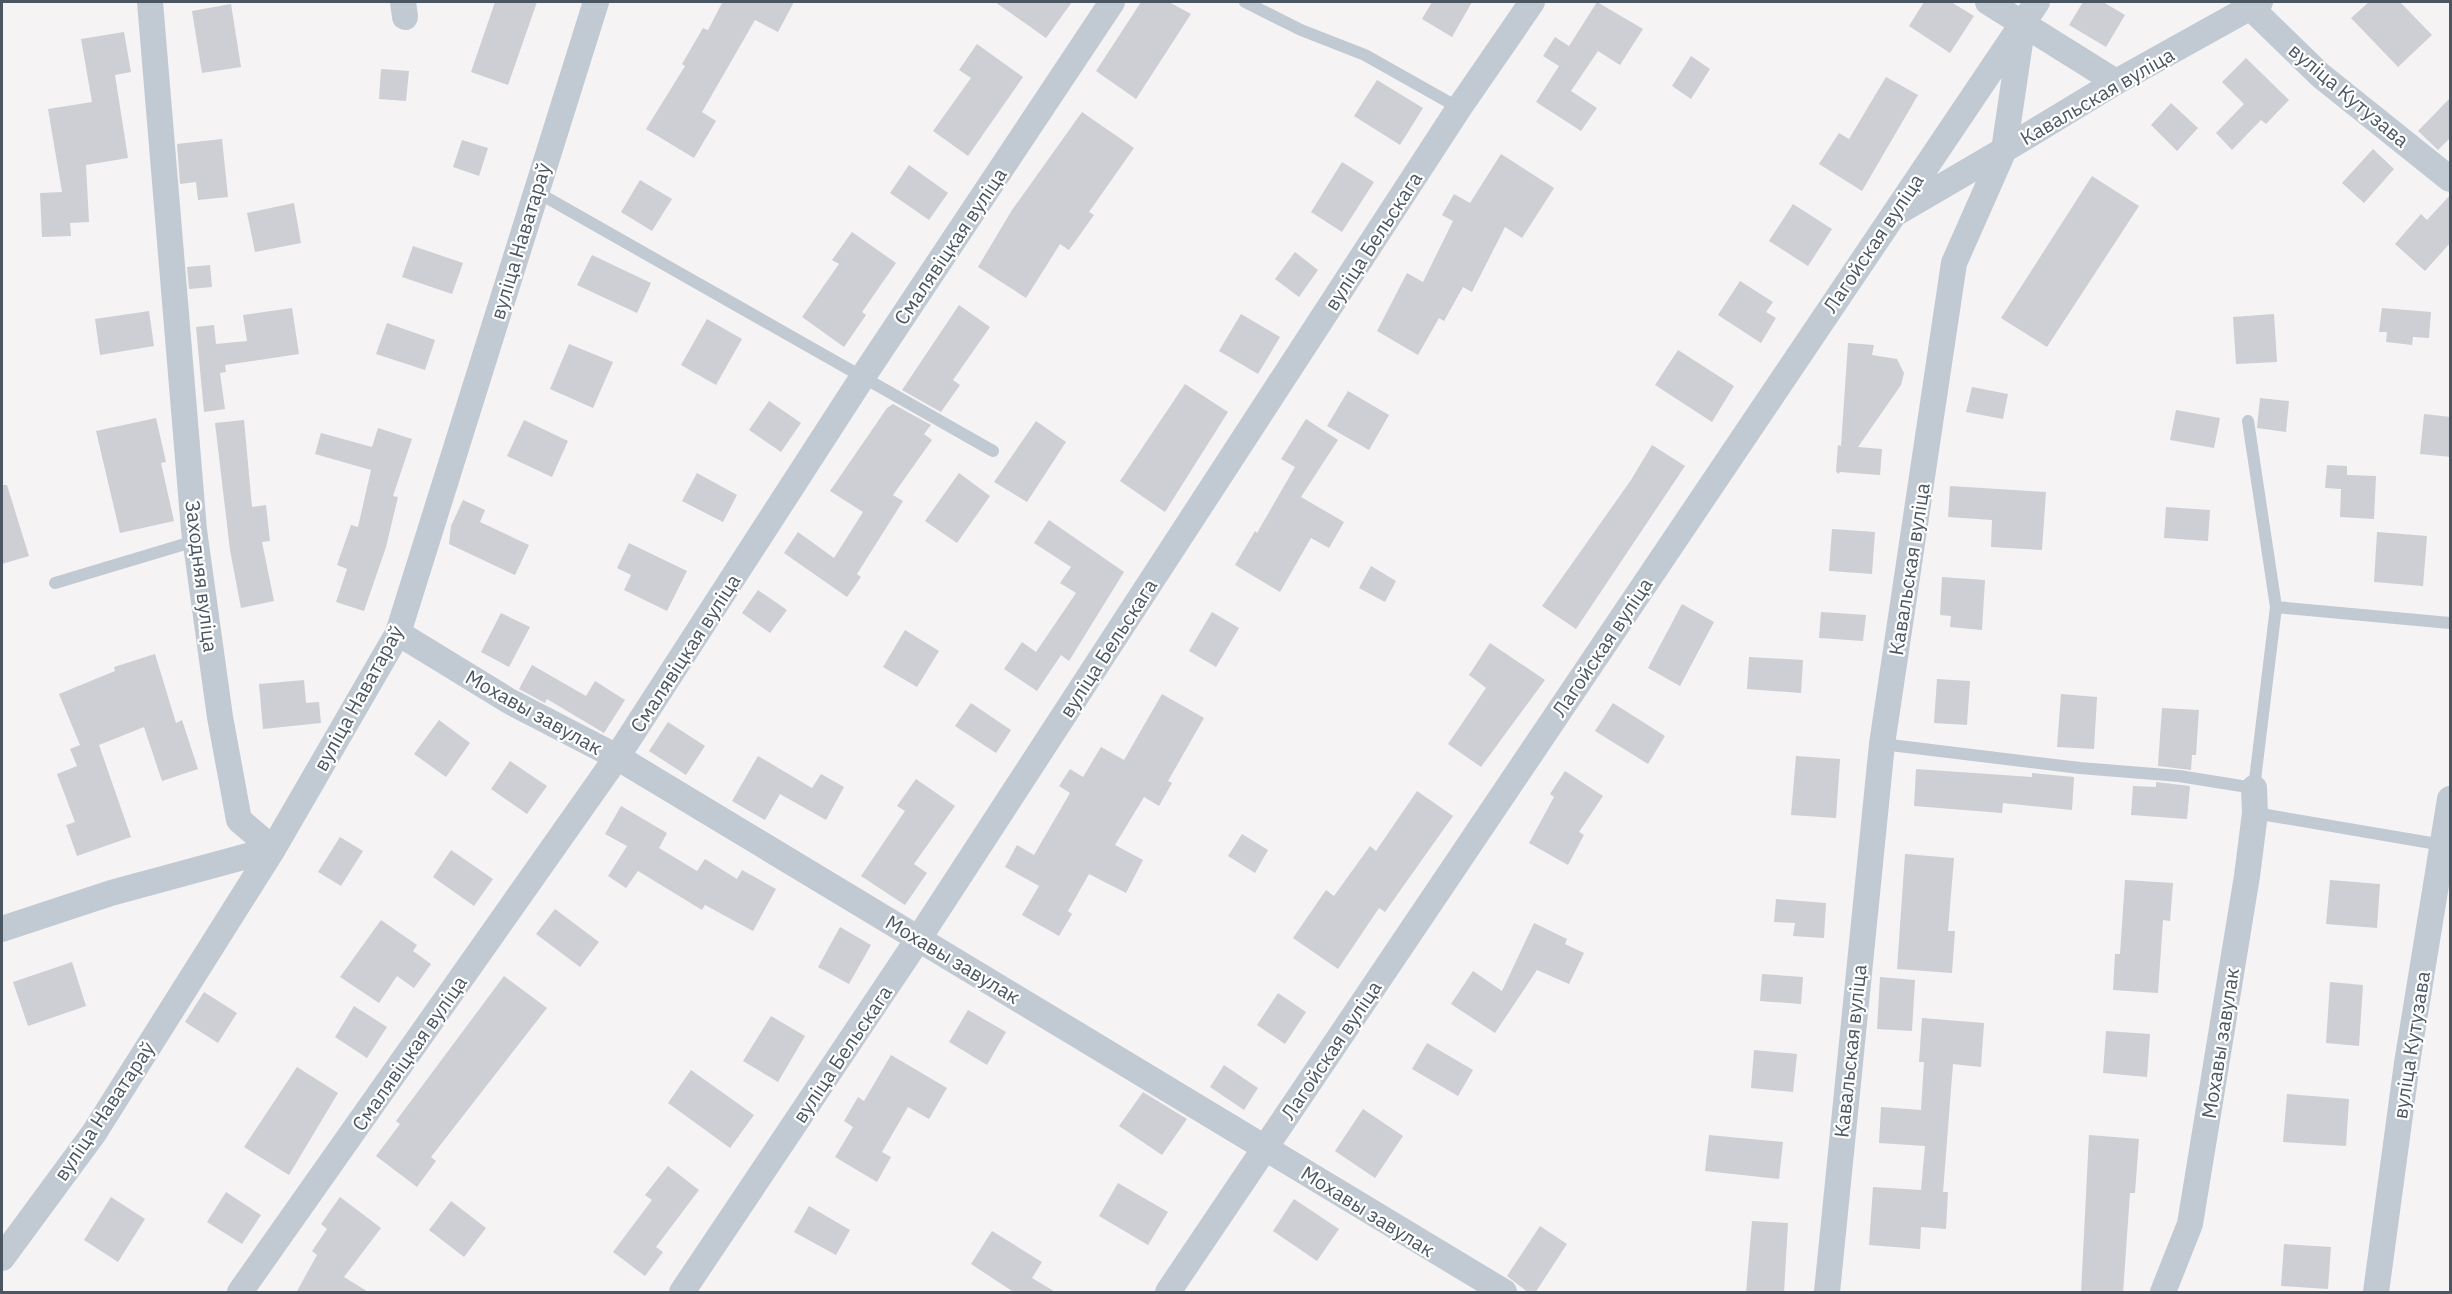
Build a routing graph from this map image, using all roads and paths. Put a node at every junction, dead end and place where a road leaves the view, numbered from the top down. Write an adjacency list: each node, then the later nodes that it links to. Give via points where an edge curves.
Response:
1 (150, 2): 19 (street, Заходняя вуліца)
2 (596, 2): 14 (street, вуліца Наватараў)
3 (1112, 2): 16 (street, Смалявіцкая вуліца)
4 (1245, 2): 11 (lane, via 1365,55)
5 (1532, 2): 11 (street, вуліца Бельскага)
6 (1988, 2): 9 (street)
7 (2037, 2): 9 (street, Лагойская вуліца)
8 (2255, 4): 10 (street, Кавальская вуліца); 13 (street, вуліца Кутузава, via 2320,75)
9 (2023, 23): 10 (street); 12 (street); 15 (street, Лагойская вуліца)
10 (2116, 82): 12 (street, Кавальская вуліца)
11 (1460, 108): 32 (street, вуліца Бельскага)
12 (2004, 150): 15 (street); 24 (street, Кавальская вуліца, via 1954,263)
13 (2451, 179)
14 (536, 191): 16 (lane); 23 (street, вуліца Наватараў)
15 (1891, 216): 33 (street, Лагойская вуліца)
16 (862, 378): 18 (lane); 25 (street, Смалявіцкая вуліца)
17 (2248, 421): 21 (lane)
18 (993, 451)
19 (195, 541): 20 (lane); 30 (street, Заходняя вуліца, via 238,820)
20 (55, 583)
21 (2276, 606): 22 (lane); 26 (lane)
22 (2451, 623)
23 (398, 633): 25 (street, Мохавы завулак, via 509,701); 30 (street, вуліца Наватараў)
24 (1881, 744): 26 (lane, via 2179,776); 39 (street, Кавальская вуліца)
25 (617, 757): 32 (street, Мохавы завулак); 35 (street, Смалявіцкая вуліца)
26 (2254, 788): 28 (street, Мохавы завулак)
27 (2451, 799): 29 (street, вуліца Кутузава)
28 (2255, 813): 29 (lane); 40 (street, Мохавы завулак, via 2190,1224)
29 (2443, 845): 41 (street, вуліца Кутузава, via 2407,1063)
30 (273, 849): 31 (street, via 111,893); 34 (street, вуліца Наватараў, via 94,1133)
31 (2, 929)
32 (919, 938): 33 (street, Мохавы завулак); 36 (street, вуліца Бельскага)
33 (1266, 1148): 37 (street, Лагойская вуліца); 38 (street, Мохавы завулак)
34 (2, 1258)
35 (240, 1293)
36 (682, 1293)
37 (1168, 1293)
38 (1504, 1293)
39 (1827, 1293)
40 (2163, 1293)
41 (2376, 1293)

